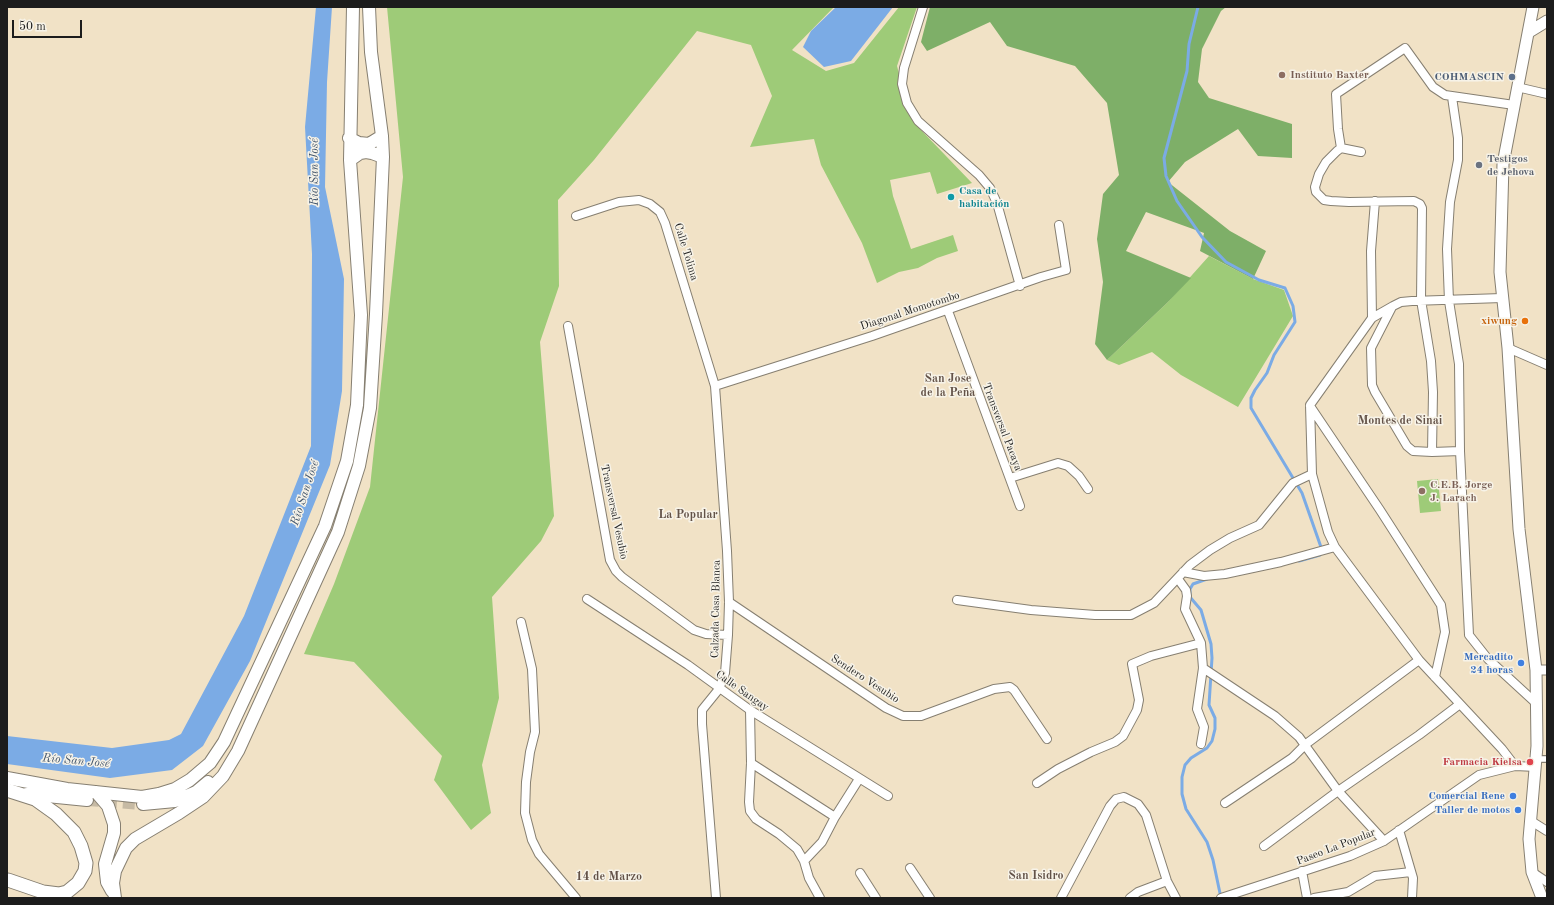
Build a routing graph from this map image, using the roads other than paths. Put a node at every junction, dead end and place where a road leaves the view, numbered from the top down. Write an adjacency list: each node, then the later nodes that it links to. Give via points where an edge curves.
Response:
1 (353, 7): 12 (main road)
2 (369, 7): 11 (main road, via 371,52)
3 (923, 7): 20 (street, via 904,68 902,84 907,103 918,121 979,175 990,188 997,203)
4 (1534, 7): 5 (main road); 6 (main road)
5 (1547, 20): 6 (main road)
6 (1529, 32): 7 (main road)
7 (1517, 87): 8 (street); 10 (main road)
8 (1547, 94)
9 (1452, 97): 10 (street); 13 (street, via 1445,96 1433,87 1405,48 1336,94); 23 (street, via 1458,153 1447,241)
10 (1514, 105): 21 (main road, via 1503,164 1500,221)
11 (382, 136): 12 (main road, via 369,144 358,143); 15 (main road)
12 (349, 138): 16 (main road)
13 (1341, 148): 14 (street); 17 (street, via 1326,162 1319,174 1316,192 1324,200)
14 (1361, 152)
15 (383, 157): 16 (main road, via 366,152); 58 (main road, via 370,408 359,466 338,532)
16 (350, 160): 67 (main road, via 361,315 357,405 347,461 326,526 224,742 210,763 190,780 159,794 142,796)
17 (1375, 201): 22 (street, via 1414,201 1422,208); 26 (street, via 1371,251)
18 (576, 216): 30 (street, Calle Tolima, via 619,202 639,200 660,212)
19 (1059, 225): 20 (street, Diagonal Momotombo, via 1067,270)
20 (1020, 286): 25 (street, Diagonal Momotombo)
21 (1502, 298): 23 (street); 28 (main road)
22 (1421, 300): 23 (street); 24 (street, via 1401,302); 33 (street, via 1432,369)
23 (1449, 301): 32 (street, via 1459,364)
24 (1393, 306): 26 (street); 33 (street, via 1371,348 1372,385 1408,446 1418,452)
25 (948, 311): 30 (street, Diagonal Momotombo); 35 (street, Transversal Pacaya)
26 (1372, 318): 31 (street)
27 (568, 326): 45 (street, Transversal Vesubio, via 610,560 622,577 694,630 706,634)
28 (1508, 348): 29 (street); 49 (main road, via 1519,529)
29 (1547, 365)
30 (715, 386): 43 (street, Calzada Casa Blanca)
31 (1310, 405): 34 (street); 50 (street, via 1440,605 1445,632)
32 (1460, 451): 33 (street); 53 (street, via 1469,635 1488,659)
33 (1432, 452)
34 (1310, 475): 38 (street); 39 (street, via 1293,483 1259,525 1210,550)
35 (1010, 478): 36 (street, via 1058,463 1068,466); 37 (street, Transversal Pacaya)
36 (1088, 489)
37 (1020, 506)
38 (1335, 547): 39 (street, via 1225,574 1199,576); 47 (street)
39 (1184, 572): 40 (street)
40 (1178, 579): 42 (street, via 1154,603 1131,615 1031,610); 46 (street, via 1186,590 1186,609)
41 (587, 599): 51 (street, Calle Sangay)
42 (957, 600)
43 (729, 602): 45 (street, Calzada Casa Blanca); 55 (street, Sendero Vesubio, via 886,708 903,716 921,716 994,690 1010,687)
44 (521, 622): 91 (street, via 532,669 535,732 526,782 525,813 532,840 539,854)
45 (728, 635): 51 (street, Calzada Casa Blanca, via 725,673)
46 (1201, 643): 48 (street); 64 (street, via 1132,664 1139,700 1137,710 1123,736 1058,769)
47 (1419, 660): 50 (street); 57 (street)
48 (1203, 668): 56 (street, via 1197,709 1204,727); 57 (street, via 1275,716)
49 (1541, 670): 53 (main road)
50 (1435, 677): 52 (street)
51 (719, 689): 54 (street, Calle Sangay); 92 (street, Calzada Casa Blanca, via 702,710)
52 (1460, 704): 61 (street); 66 (street)
53 (1537, 704): 59 (main road)
54 (750, 710): 60 (street); 63 (street, Calle Sangay)
55 (1047, 739)
56 (1201, 744)
57 (1306, 744): 66 (street); 71 (street, via 1292,758)
58 (238, 752): 72 (main road, via 216,776 196,792 175,801); 89 (main road, via 223,776 203,797 135,839 126,848 115,871)
59 (1540, 762): 61 (street, Paseo La Popular); 74 (main road)
60 (751, 763): 73 (street); 79 (street, via 750,811 756,819 797,849)
61 (1515, 766): 75 (street, Paseo La Popular, via 1479,775)
62 (7, 778): 67 (main road)
63 (859, 779): 69 (street, Calle Sangay); 73 (street)
64 (1037, 783)
65 (7, 790): 68 (highway)
66 (1338, 791): 77 (street); 78 (street)
67 (96, 792): 89 (main road, via 108,806 114,824 105,868 107,882)
68 (22, 794): 70 (main road); 85 (highway, via 35,799 56,814 74,832 86,863 85,871 73,888 59,894 43,892)
69 (888, 796)
70 (87, 800)
71 (1225, 803)
72 (143, 804)
73 (835, 817): 79 (street, via 822,842)
74 (1531, 821): 76 (street); 83 (main road, via 1529,839)
75 (1399, 830): 77 (street, Paseo La Popular); 82 (street)
76 (1547, 831)
77 (1384, 841): 81 (street, Paseo La Popular, via 1350,856)
78 (1264, 846)
79 (804, 861): 93 (street, via 809,878)
80 (910, 868): 95 (street)
81 (1302, 871): 88 (street, Paseo La Popular); 101 (street)
82 (1411, 872): 102 (street, via 1375,876 1348,892); 103 (street, via 1414,888)
83 (1532, 872): 87 (street); 104 (main road)
84 (860, 873): 94 (street)
85 (7, 880): 90 (highway)
86 (1167, 881): 96 (street, via 1146,815 1138,804 1124,797 1116,799 1110,806); 97 (street, via 1138,892); 98 (street)
87 (1547, 882)
88 (1252, 888): 99 (street, Paseo La Popular); 100 (street)
89 (115, 897)
90 (38, 898)
91 (576, 898)
92 (716, 898)
93 (820, 898)
94 (876, 898)
95 (930, 898)
96 (1061, 898)
97 (1130, 898)
98 (1176, 898)
99 (1221, 898)
100 (1251, 898)
101 (1307, 898)
102 (1314, 898)
103 (1412, 898)
104 (1542, 898)

